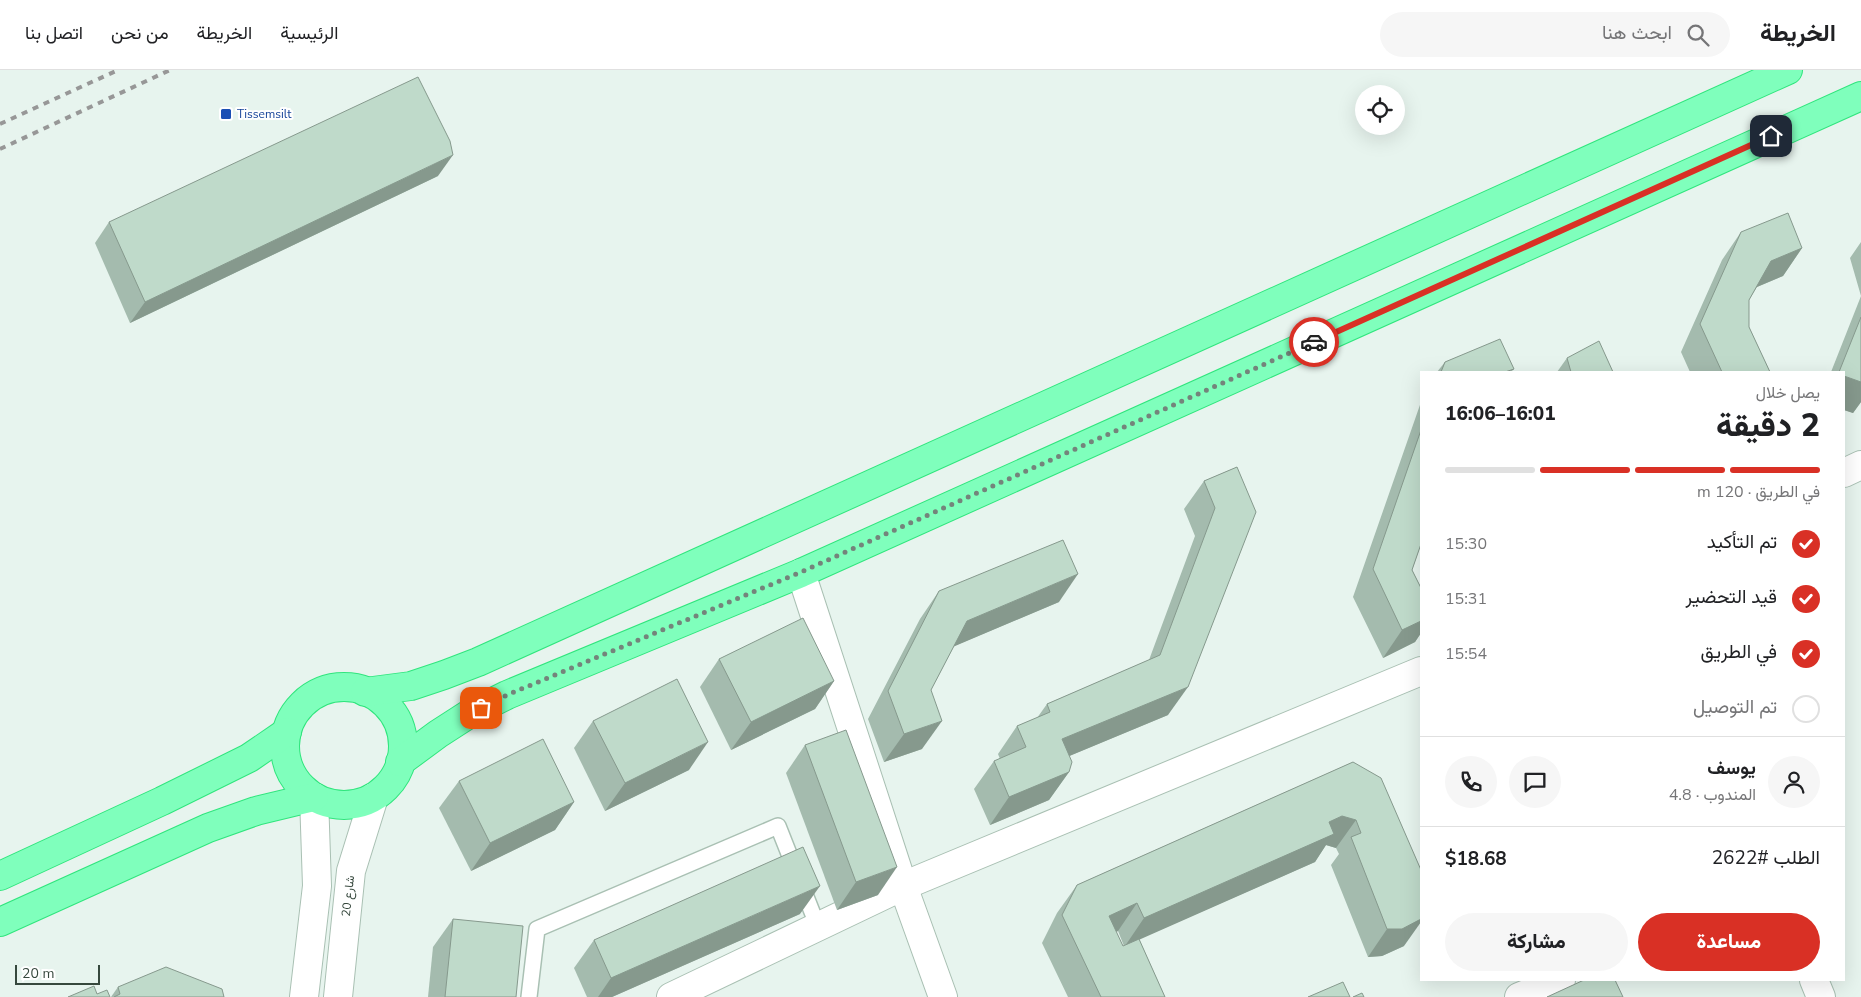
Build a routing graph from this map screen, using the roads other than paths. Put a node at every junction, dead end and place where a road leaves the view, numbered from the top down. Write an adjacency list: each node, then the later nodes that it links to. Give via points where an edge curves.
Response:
1 (1788, 70): 7 (highway, via 478,662 411,686)
2 (1861, 96): 5 (highway)
3 (1861, 465): 4 (street)
4 (1845, 473)
5 (801, 572): 9 (highway, via 507,695 469,714); 13 (street)
6 (1420, 671): 13 (street)
7 (365, 692): 8 (highway, via 339,687 320,692 303,703); 9 (highway, via 378,698 392,713 401,731 403,751)
8 (287, 732): 10 (highway, via 286,759 292,777); 12 (highway, via 241,762 162,802)
9 (400, 762): 11 (highway, via 389,785)
10 (314, 797): 11 (highway, via 338,806 357,804); 14 (highway, via 256,811 208,828); 18 (street, via 317,886)
11 (374, 797): 19 (street, شارع 20, via 351,872)
12 (0, 876)
13 (903, 886): 15 (street); 22 (street)
14 (0, 922)
15 (818, 927): 20 (lane, via 778,826 537,929); 21 (street)
16 (1559, 981): 23 (street)
17 (1814, 981): 24 (street)
18 (304, 997)
19 (338, 997)
20 (529, 997)
21 (671, 997)
22 (943, 997)
23 (1519, 997)
24 (1821, 997)

